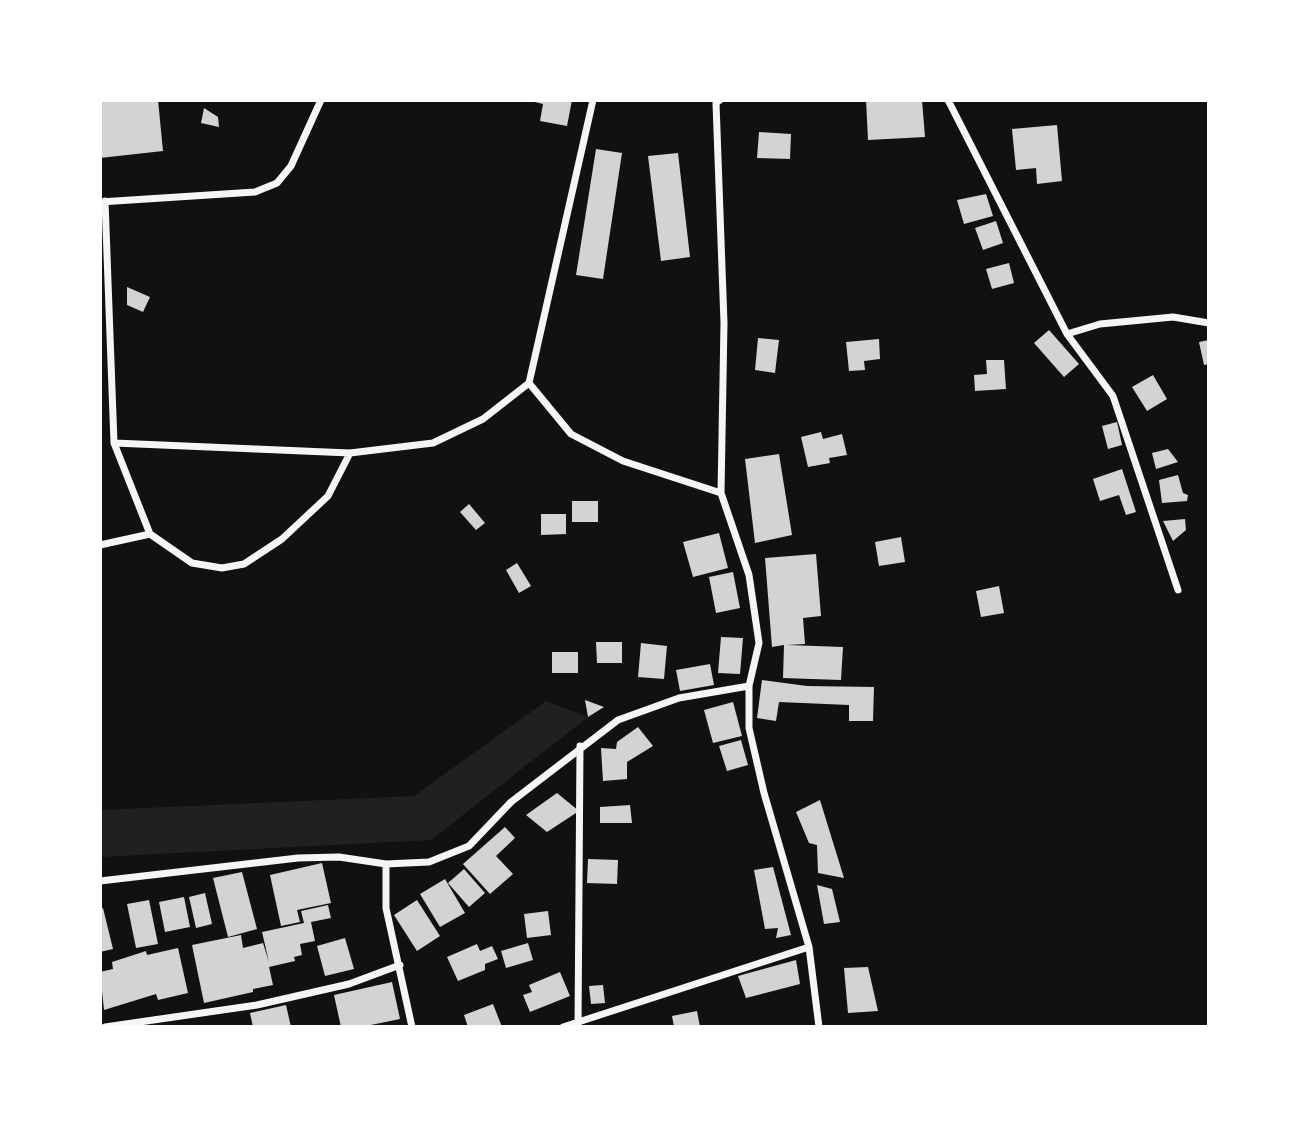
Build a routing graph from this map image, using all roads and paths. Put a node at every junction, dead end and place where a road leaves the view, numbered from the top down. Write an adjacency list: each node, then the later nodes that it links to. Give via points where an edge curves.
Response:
1 (321, 100): 5 (street, via 291,166 276,183 255,192)
2 (593, 100): 8 (street)
3 (720, 100): 11 (street, via 716,103 724,323)
4 (948, 100): 7 (street)
5 (102, 202): 9 (street)
6 (1209, 323): 7 (street, via 1172,317 1100,324)
7 (1067, 334): 14 (street, via 1113,396)
8 (529, 383): 10 (street, via 483,419 433,443); 11 (street, via 571,434 622,461)
9 (114, 443): 10 (street); 12 (street)
10 (350, 453): 12 (street, via 328,496 282,539 244,564 222,568 192,563)
11 (721, 493): 15 (street, via 749,575 759,643)
12 (150, 534): 13 (street)
13 (100, 545)
14 (1178, 590)
15 (749, 686): 16 (street, via 679,698 618,720); 19 (street, via 749,727 761,780)
16 (580, 746): 17 (street, via 511,802 469,846 429,862); 21 (street)
17 (386, 864): 18 (street, via 298,858); 20 (street, via 386,908)
18 (100, 881)
19 (809, 947): 21 (street); 25 (street)
20 (400, 965): 22 (street, via 349,984 257,1005); 23 (street)
21 (578, 1025): 24 (street)
22 (105, 1027)
23 (412, 1027)
24 (564, 1027)
25 (818, 1027)

